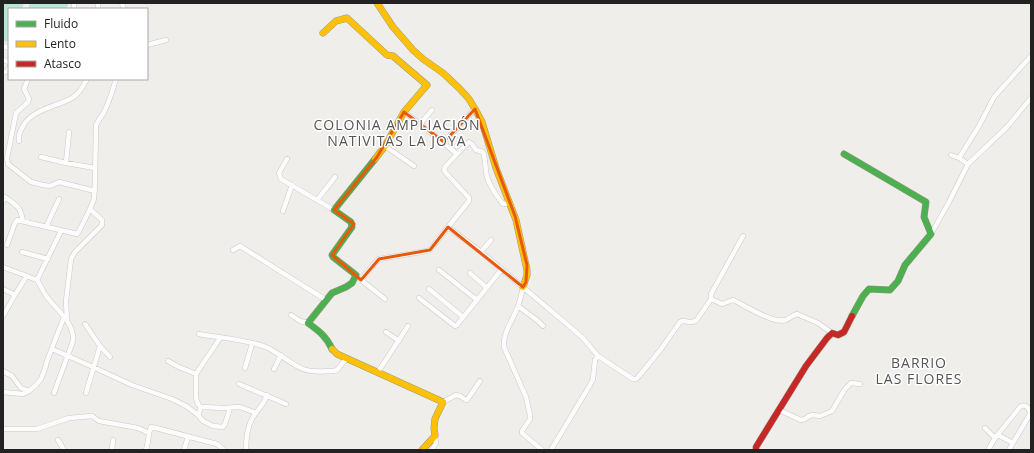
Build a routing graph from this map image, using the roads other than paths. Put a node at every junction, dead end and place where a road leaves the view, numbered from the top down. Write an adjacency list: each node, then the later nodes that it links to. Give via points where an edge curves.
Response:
1 (377, 3): 10 (street, via 413,50 460,89)
2 (323, 33): 12 (street, via 336,21 346,18 387,55 392,56 426,84)
3 (166, 40): 4 (street)
4 (148, 45)
5 (1031, 56): 22 (street, via 994,97)
6 (28, 80): 30 (street, via 24,89 29,99 16,113 8,164 31,182 50,186 59,182)
7 (86, 80): 15 (street, via 79,93 72,98 36,113 27,120 18,135)
8 (116, 80): 27 (street, via 106,108 96,126)
9 (1031, 98): 25 (street)
10 (475, 109): 16 (street); 34 (street, via 482,122)
11 (432, 110): 13 (street)
12 (404, 112): 13 (street); 17 (street)
13 (420, 124): 16 (street)
14 (69, 132): 24 (street)
15 (18, 141)
16 (444, 142): 18 (street)
17 (385, 146): 26 (street); 36 (street)
18 (458, 154): 34 (street, via 469,142 476,150 483,152 491,186 503,204); 40 (street, via 444,170 469,201)
19 (844, 154): 42 (street, via 926,202 924,217)
20 (951, 155): 22 (street)
21 (41, 157): 24 (street)
22 (958, 158): 25 (street)
23 (287, 159): 29 (street, via 279,173 281,179)
24 (66, 163): 27 (street)
25 (968, 164): 42 (street)
26 (414, 166)
27 (95, 168): 30 (street)
28 (335, 177): 32 (street)
29 (292, 185): 32 (street); 37 (street)
30 (95, 191): 35 (street)
31 (59, 199): 39 (street)
32 (317, 200): 36 (street)
33 (3, 201): 38 (street, via 5,197 16,205 21,211)
34 (510, 203): 58 (street, via 527,265)
35 (90, 208): 41 (street, via 77,234); 72 (street, via 103,222 71,259)
36 (334, 210): 54 (street, via 351,222 352,227 332,255)
37 (283, 211)
38 (22, 221): 39 (street); 45 (street, via 17,220 15,223)
39 (46, 227): 41 (street)
40 (448, 227): 48 (street); 57 (street, via 430,250 379,259)
41 (61, 230): 49 (street)
42 (930, 234): 78 (street, via 905,265 898,281 890,290 869,289 862,296 844,332 837,335)
43 (743, 236): 65 (street, via 711,294)
44 (491, 240): 48 (street)
45 (7, 245)
46 (233, 250): 66 (street, via 240,246)
47 (22, 252): 49 (street)
48 (481, 252): 52 (street)
49 (48, 259): 56 (street)
50 (3, 268): 55 (street)
51 (439, 270): 67 (street)
52 (501, 270): 58 (street); 59 (street)
53 (470, 273): 59 (street)
54 (356, 275): 57 (street); 66 (street, via 352,283 334,292)
55 (26, 276): 56 (street); 62 (street)
56 (37, 280): 72 (street, via 46,296)
57 (361, 280): 64 (street)
58 (523, 287): 68 (street); 87 (street, via 583,338)
59 (487, 288): 67 (street)
60 (3, 289): 62 (street)
61 (429, 289): 71 (street)
62 (15, 295): 70 (street)
63 (419, 298): 71 (street, via 455,326)
64 (385, 299)
65 (711, 299): 78 (street, via 722,304 733,300 778,321 797,314); 87 (street, via 696,321 680,322 636,379)
66 (326, 300): 73 (street)
67 (477, 300): 71 (street)
68 (518, 306): 76 (street); 129 (street, via 503,343 528,404 530,419 522,433)
69 (291, 315): 73 (street)
70 (3, 316)
71 (463, 317)
72 (65, 319): 84 (street); 86 (street, via 73,334)
73 (308, 323): 89 (street, via 328,340 336,354)
74 (85, 324): 83 (street)
75 (408, 326): 81 (street)
76 (543, 326)
77 (386, 332): 81 (street)
78 (832, 332): 109 (street, via 806,366)
79 (199, 334): 80 (street)
80 (220, 338): 82 (street); 96 (street)
81 (399, 341): 95 (street)
82 (252, 344): 85 (street); 92 (street)
83 (100, 346): 88 (street); 91 (street)
84 (52, 349): 86 (street); 100 (street, via 41,379)
85 (281, 355): 89 (street, via 312,371 337,370); 93 (street)
86 (67, 356): 91 (street); 102 (street)
87 (598, 356): 130 (street, via 590,385)
88 (110, 357)
89 (346, 359): 95 (street)
90 (168, 361): 96 (street)
91 (93, 367): 103 (street); 111 (street, via 132,386 172,399)
92 (245, 368)
93 (274, 368)
94 (3, 371): 100 (street, via 12,376 21,388)
95 (378, 372): 105 (street)
96 (196, 374): 107 (street, via 196,398)
97 (480, 381): 105 (street, via 467,400 456,395)
98 (239, 384): 104 (street)
99 (860, 384): 109 (street, via 851,383 832,411 820,416 813,415 801,420)
100 (29, 391): 101 (street, via 22,394)
101 (3, 392)
102 (54, 393)
103 (86, 393)
104 (267, 395): 106 (street); 110 (street)
105 (442, 402): 115 (street, via 434,421)
106 (286, 404)
107 (201, 407): 108 (street); 111 (street)
108 (230, 408): 110 (street, via 240,407); 111 (street, via 223,427 213,426)
109 (779, 410): 131 (street)
110 (256, 413): 126 (street, via 249,425)
111 (198, 415)
112 (985, 428): 117 (street)
113 (3, 429): 114 (street, via 37,429 69,418 92,416 99,421 138,428)
114 (149, 433): 116 (street, via 152,427); 123 (street)
115 (435, 436): 127 (street); 128 (street, via 436,444)
116 (188, 437): 124 (street); 125 (street, via 217,444)
117 (997, 437): 120 (street); 120 (street, via 1020,407 1025,405 1030,414); 132 (street)
118 (58, 440): 121 (street)
119 (113, 440): 122 (street)
120 (1013, 443): 133 (street)
121 (64, 450)
122 (112, 450)
123 (146, 450)
124 (184, 450)
125 (224, 450)
126 (246, 450)
127 (422, 450)
128 (432, 450)
129 (542, 450)
130 (551, 450)
131 (756, 450)
132 (988, 450)
133 (1009, 450)

